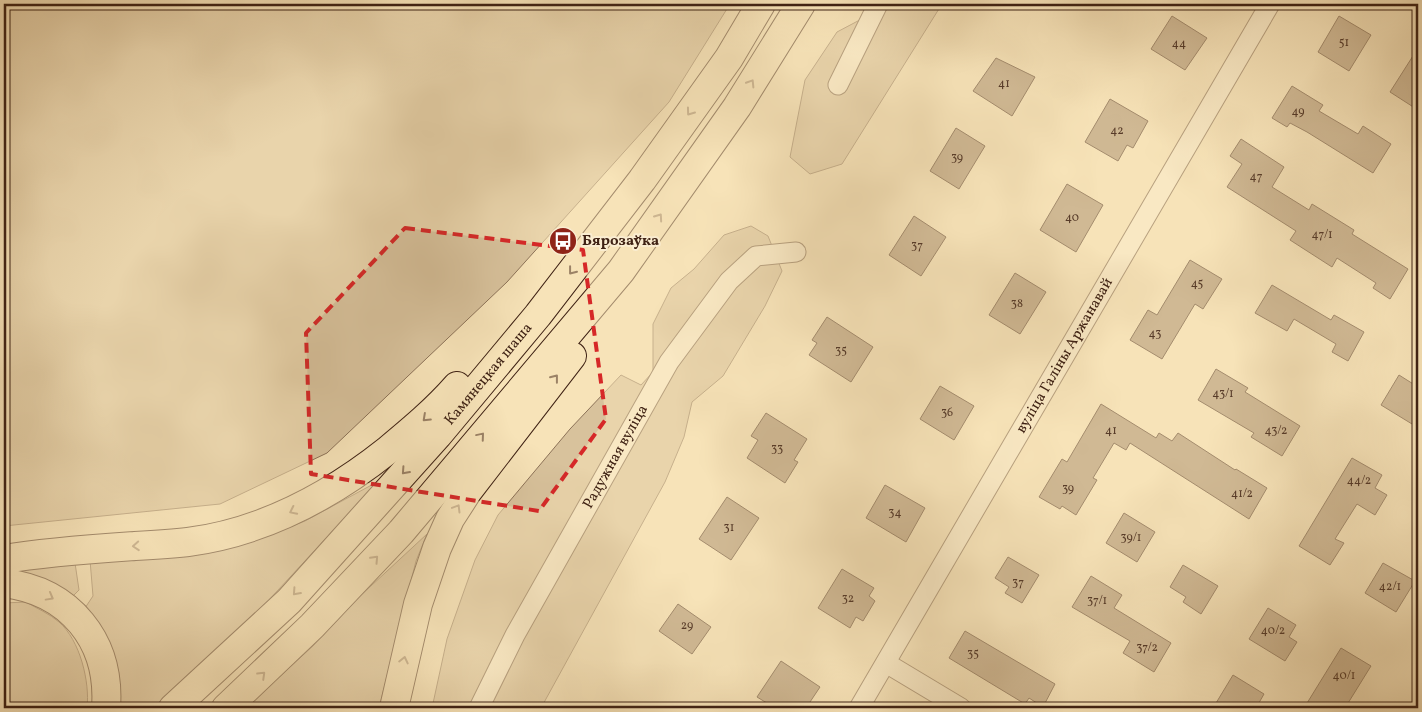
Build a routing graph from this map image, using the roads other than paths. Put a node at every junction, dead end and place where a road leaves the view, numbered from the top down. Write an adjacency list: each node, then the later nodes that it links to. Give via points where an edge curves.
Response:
1 (761, 4): 8 (main road, Камянецкая шаша, one-way to 8, via 729,58 642,180)
2 (801, 4): 7 (main road, one-way to 2, via 737,106)
3 (878, 4): 5 (street)
4 (1270, 4): 11 (street, вуліца Галіны Аржанавай)
5 (838, 86)
6 (796, 252): 16 (street, Радужная вуліца, via 756,256 729,281 669,362 515,635)
7 (620, 271): 14 (main road, one-way to 7, via 312,626 400,532); 15 (main road, one-way to 7, via 418,604 450,519 592,328)
8 (538, 314): 9 (main road, one-way to 9, via 492,347 428,416 373,461 340,485 284,516 229,535 188,542); 13 (main road, Камянецкая шаша, one-way to 13, via 438,435 289,601)
9 (4, 559)
10 (4, 583): 12 (main road, one-way to 12, via 37,590 68,608 79,620 102,666)
11 (886, 663): 17 (street, вуліца Галіны Аржанавай); 18 (street)
12 (106, 708)
13 (173, 708)
14 (226, 708)
15 (394, 708)
16 (479, 708)
17 (859, 708)
18 (962, 708)

